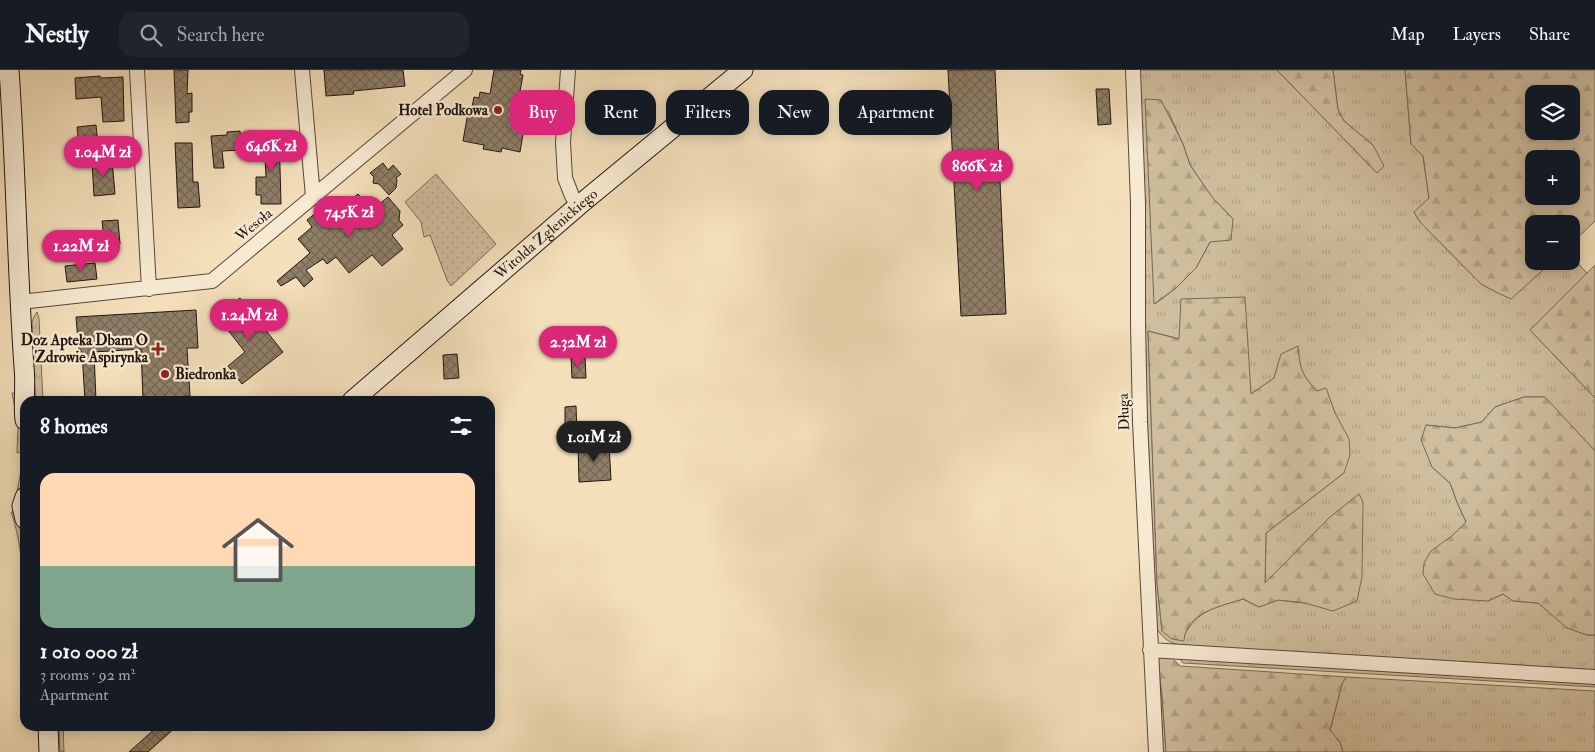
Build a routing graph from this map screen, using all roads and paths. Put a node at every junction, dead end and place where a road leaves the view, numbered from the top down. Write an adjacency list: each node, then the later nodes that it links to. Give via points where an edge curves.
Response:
1 (9, 70): 8 (main road)
2 (137, 70): 12 (street)
3 (302, 70): 10 (street)
4 (465, 70): 10 (street, Wesoła)
5 (568, 70): 11 (street, via 563,142 565,178)
6 (743, 70): 11 (main road, Witolda Zglenickiego)
7 (1133, 70): 18 (street, Długa, via 1140,422)
8 (6, 97): 9 (main road)
9 (7, 133): 13 (main road)
10 (313, 197): 12 (street, Wesoła, via 212,281)
11 (578, 206): 17 (main road, Witolda Zglenickiego)
12 (150, 289): 13 (street, Wesoła)
13 (20, 302): 14 (main road)
14 (25, 372): 15 (main road); 16 (main road)
15 (23, 396)
16 (31, 396)
17 (358, 396)
18 (1150, 650): 19 (street); 22 (street, Długa)
19 (1595, 677)
20 (48, 731): 21 (main road)
21 (49, 752)
22 (1156, 752)

